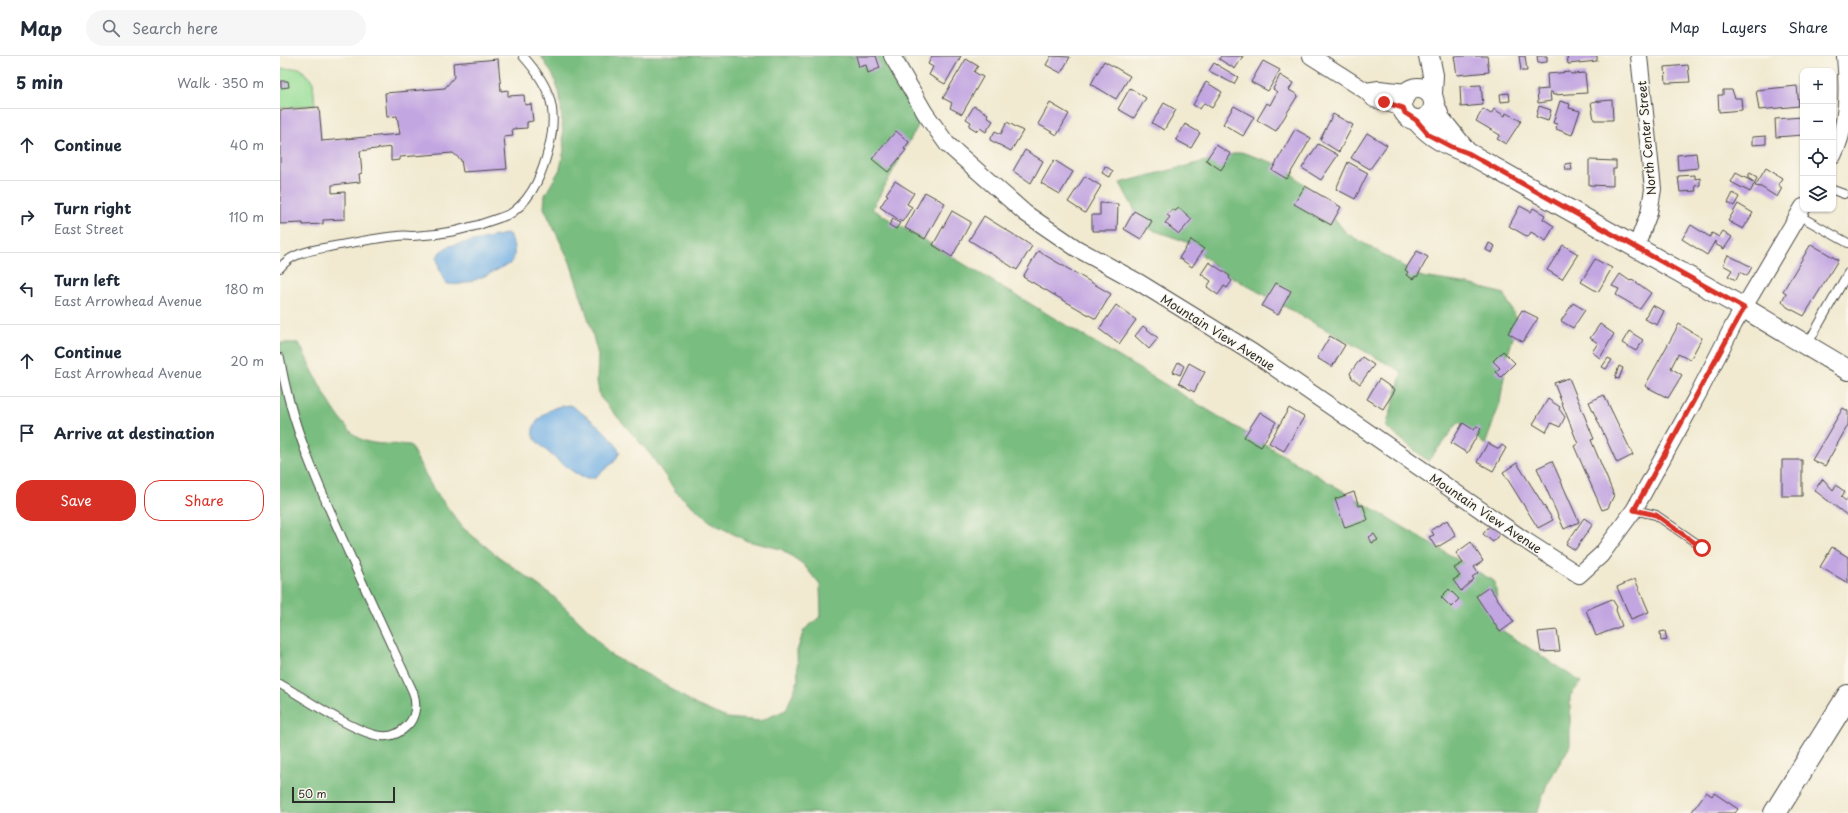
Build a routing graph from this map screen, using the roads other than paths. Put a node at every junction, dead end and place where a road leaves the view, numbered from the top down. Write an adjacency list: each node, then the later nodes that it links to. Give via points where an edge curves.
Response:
1 (523, 56): 16 (lane, via 537,72 549,93 554,117 553,134 543,172 531,192 512,213 465,228 367,240 319,249 291,257)
2 (892, 56): 22 (street, Mountain View Avenue, via 925,113 947,144 1024,213 1076,248 1140,283 1252,352 1523,539 1579,574 1601,555)
3 (1311, 56): 8 (street, via 1366,91 1379,89)
4 (1422, 56): 8 (street)
5 (1429, 56): 8 (street, via 1433,75)
6 (1639, 56): 14 (street, North Center Street, via 1652,189 1649,213)
7 (1845, 56): 9 (street, via 1848,115)
8 (1418, 101): 18 (street, via 1440,119 1468,153)
9 (1836, 151)
10 (1836, 191): 11 (lane)
11 (1844, 194)
12 (1800, 212): 18 (street)
13 (1802, 212): 15 (lane)
14 (1638, 242)
15 (1848, 243)
16 (280, 268)
17 (1848, 272): 19 (lane)
18 (1744, 308): 19 (street); 22 (street)
19 (1807, 346): 21 (street)
20 (280, 358): 24 (lane, via 299,431 316,480 413,692 415,710 409,724 402,731 388,736 374,735 356,728)
21 (1845, 364)
22 (1634, 510): 23 (lane, via 1656,515)
23 (1702, 548)
24 (280, 684)
25 (1848, 696): 26 (main road)
26 (1775, 813)

